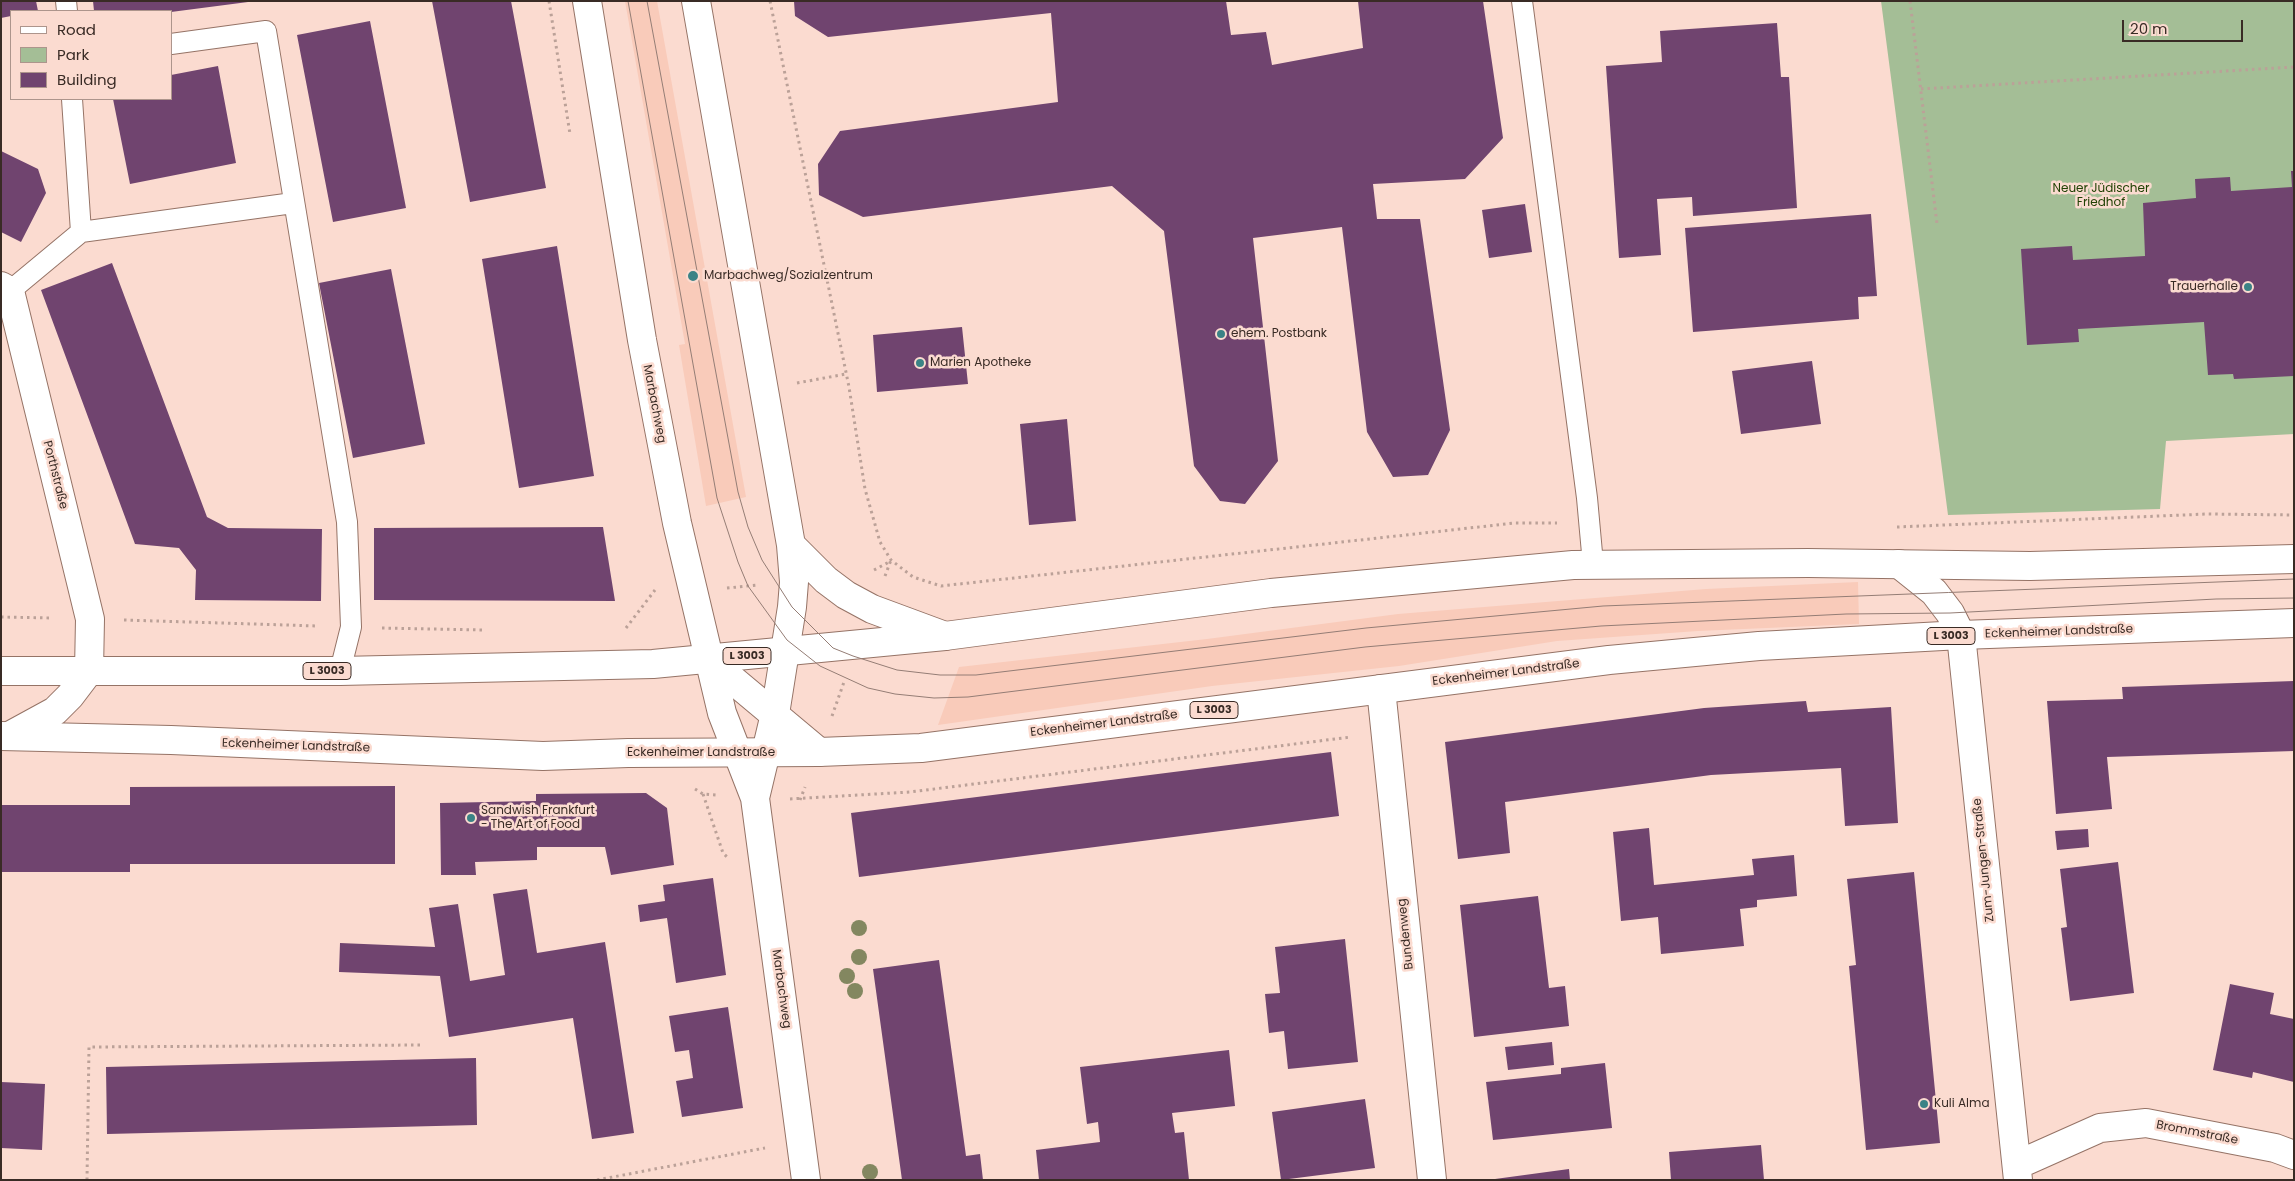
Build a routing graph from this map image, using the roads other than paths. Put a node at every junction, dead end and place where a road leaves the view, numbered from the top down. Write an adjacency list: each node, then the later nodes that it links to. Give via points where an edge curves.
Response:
1 (587, 1): 17 (main road, Marbachweg, via 642,340 677,523)
2 (696, 1): 9 (main road, Marbachweg)
3 (1522, 1): 11 (lane)
4 (172, 44): 6 (lane, via 266,31)
5 (72, 100): 7 (lane)
6 (293, 203): 7 (lane); 20 (lane, via 347,522 352,627)
7 (82, 232): 8 (lane)
8 (6, 289): 19 (main road, Porthstraße, via 90,619)
9 (791, 545): 15 (main road, via 846,595 872,609); 16 (main road, Marbachweg, via 794,582)
10 (2294, 559): 12 (main road, L 3003, via 2030,566)
11 (1593, 564): 12 (main road, L 3003); 15 (main road, L 3003, via 1270,594)
12 (1899, 564): 14 (main road, Zum-Jungen-Straße, via 1934,592)
13 (2294, 623): 14 (main road, Eckenheimer Landstraße / L 3003)
14 (1961, 635): 21 (main road, Eckenheimer Landstraße / L 3003, via 1759,646 1609,660); 29 (main road, Zum-Jungen-Straße)
15 (945, 636): 16 (main road, L 3003)
16 (785, 652): 17 (main road, L 3003); 22 (main road, Marbachweg)
17 (709, 660): 20 (main road, L 3003); 22 (main road); 26 (main road, Marbachweg)
18 (1, 671): 19 (main road, L 3003)
19 (89, 671): 20 (main road, L 3003); 23 (main road, via 56,711)
20 (340, 671)
21 (1381, 689): 25 (main road, Eckenheimer Landstraße / L 3003, via 921,748); 31 (main road, Bundenweg)
22 (775, 714): 24 (main road, Marbachweg); 25 (main road)
23 (5, 736): 26 (main road, Eckenheimer Landstraße / L 3003, via 542,756)
24 (767, 752): 25 (main road, Eckenheimer Landstraße / L 3003); 26 (main road, Eckenheimer Landstraße / L 3003); 27 (main road, Marbachweg)
25 (819, 752)
26 (736, 753): 27 (main road, Marbachweg)
27 (755, 798): 30 (main road, Marbachweg)
28 (2294, 1155): 29 (main road, Brommstraße, via 2275,1148 2146,1123 2100,1128)
29 (2017, 1172)
30 (806, 1180)
31 (1432, 1180)

